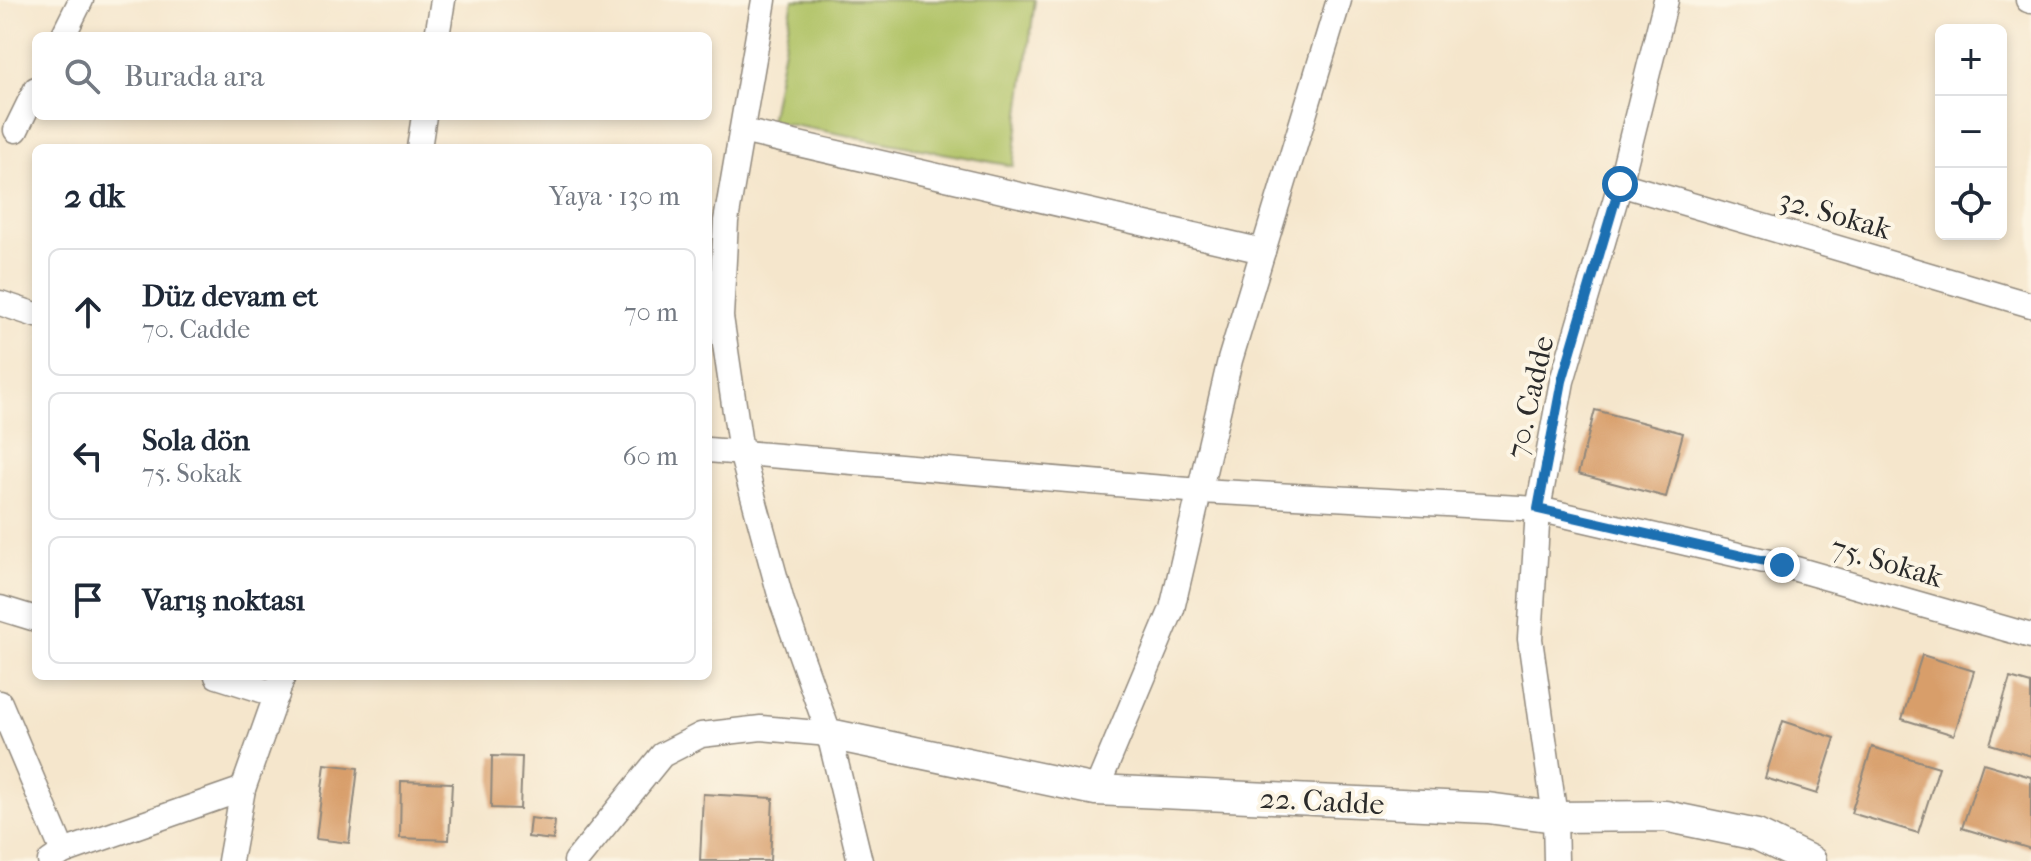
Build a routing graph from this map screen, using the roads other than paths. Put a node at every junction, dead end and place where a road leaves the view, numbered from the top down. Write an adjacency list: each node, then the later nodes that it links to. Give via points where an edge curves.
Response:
1 (81, 0): 6 (street)
2 (443, 0): 7 (street)
3 (764, 0): 11 (street)
4 (1339, 0): 14 (street)
5 (1666, 0): 13 (street, 70. Cadde)
6 (65, 32)
7 (438, 32)
8 (32, 97): 10 (street)
9 (423, 120): 12 (street)
10 (16, 130)
11 (742, 131): 14 (street); 19 (street, via 726,221 721,317)
12 (420, 144)
13 (1620, 184): 16 (street, 32. Sokak); 21 (street, 70. Cadde, via 1562,381)
14 (1263, 251): 20 (street, via 1230,360)
15 (0, 303): 17 (street)
16 (2031, 305)
17 (32, 314)
18 (712, 450): 19 (street, 75. Sokak)
19 (741, 452): 20 (street, 75. Sokak); 28 (street, via 782,602)
20 (1200, 491): 21 (street, 75. Sokak); 30 (street, via 1172,609)
21 (1538, 509): 24 (street, 75. Sokak, via 1782,565); 31 (street, 70. Cadde, via 1530,639)
22 (0, 608): 23 (street)
23 (32, 618)
24 (2031, 636)
25 (245, 680): 26 (street)
26 (280, 685): 29 (street)
27 (0, 703): 32 (street)
28 (829, 734): 30 (street, 22. Cadde); 34 (street, via 761,728 701,735 662,755); 35 (street)
29 (243, 789): 32 (street); 33 (street)
30 (1096, 790): 31 (street, 22. Cadde, via 1488,808)
31 (1555, 817): 36 (street, 70. Cadde); 37 (street, 22. Cadde, via 1665,816 1757,835)
32 (56, 857)
33 (230, 861)
34 (576, 861)
35 (860, 861)
36 (1556, 861)
37 (1811, 861)

